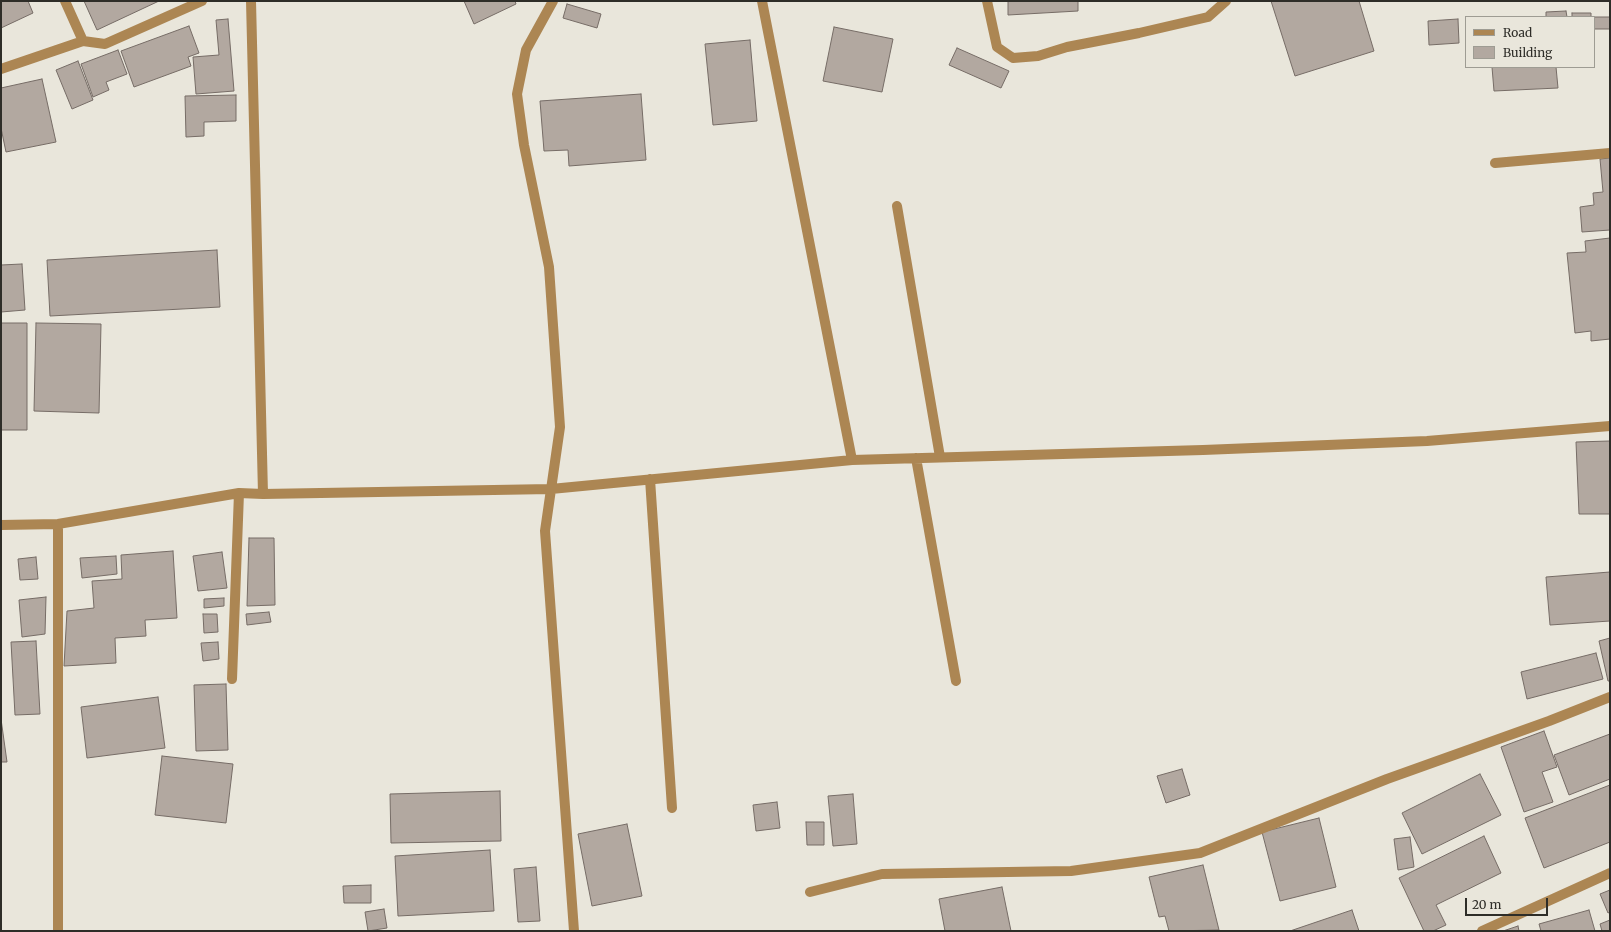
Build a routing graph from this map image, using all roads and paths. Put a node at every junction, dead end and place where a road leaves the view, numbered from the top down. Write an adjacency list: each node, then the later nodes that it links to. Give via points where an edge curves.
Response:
1 (65, 1): 8 (street)
2 (202, 1): 8 (street, via 105,44)
3 (251, 1): 20 (street)
4 (553, 1): 18 (street, via 526,50 517,94 524,145 549,267 560,427)
5 (762, 1): 16 (street)
6 (987, 1): 7 (street, via 997,46 1013,58 1038,56 1067,47 1208,16)
7 (1226, 1)
8 (83, 41): 9 (street)
9 (1, 69)
10 (1610, 152): 11 (street)
11 (1495, 162)
12 (897, 206): 14 (street)
13 (1610, 426): 14 (street, via 1427,441)
14 (940, 457): 15 (street)
15 (916, 458): 16 (street); 24 (street)
16 (852, 460): 17 (street)
17 (650, 479): 18 (street); 26 (street)
18 (551, 489): 20 (street); 30 (street, via 545,531)
19 (239, 493): 20 (street); 21 (street); 23 (street)
20 (263, 494)
21 (58, 524): 22 (street); 29 (street)
22 (1, 525)
23 (232, 679)
24 (956, 681)
25 (1610, 697): 28 (street, via 1387,779 1200,853 1071,871 882,874)
26 (672, 808)
27 (1610, 873): 31 (street)
28 (810, 892)
29 (58, 931)
30 (574, 931)
31 (1482, 931)

